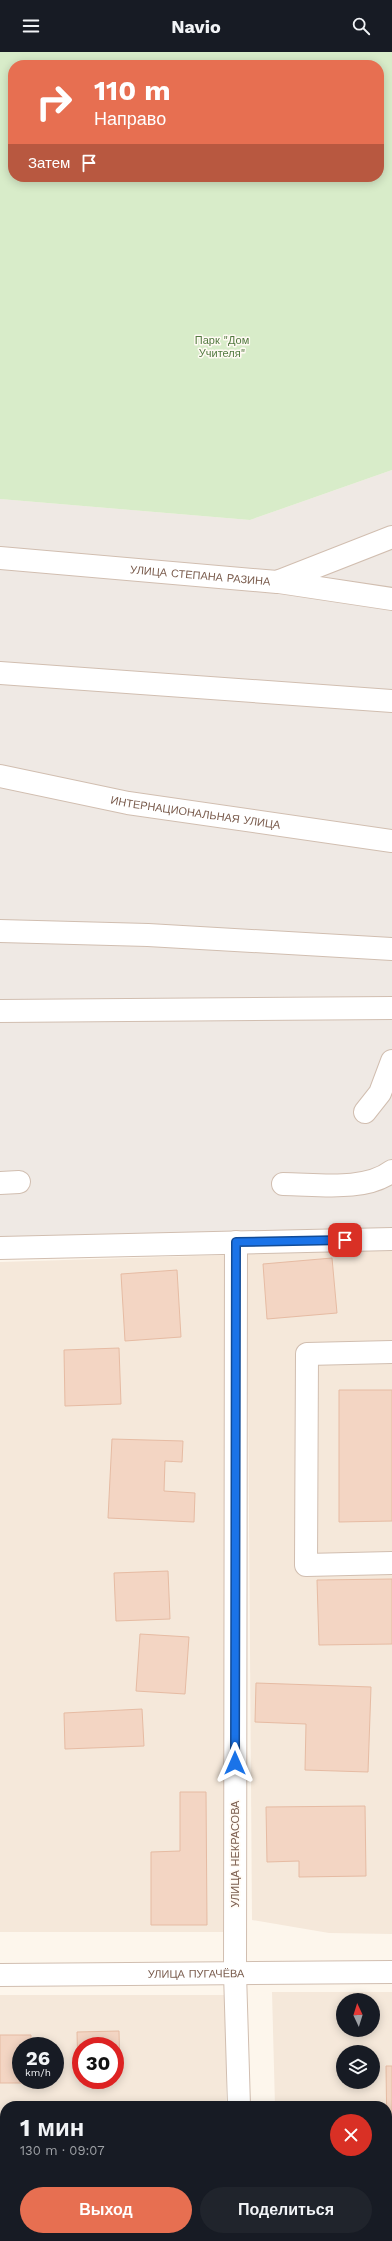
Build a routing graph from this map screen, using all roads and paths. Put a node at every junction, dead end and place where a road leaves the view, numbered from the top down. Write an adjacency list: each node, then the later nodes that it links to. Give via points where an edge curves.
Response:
1 (392, 537): 3 (street, УЛИЦА СТЕПАНА РАЗИНА)
2 (0, 558): 3 (street, УЛИЦА СТЕПАНА РАЗИНА)
3 (277, 582): 4 (street)
4 (392, 599)
5 (0, 673): 6 (street)
6 (392, 701)
7 (0, 776): 8 (street, ИНТЕРНАЦИОНАЛЬНАЯ УЛИЦА, via 128,803)
8 (392, 841)
9 (0, 931): 10 (street, via 148,935)
10 (392, 949)
11 (392, 1008): 12 (street)
12 (0, 1011)
13 (392, 1061): 14 (street, via 380,1093)
14 (365, 1112)
15 (392, 1171): 16 (street, via 365,1184)
16 (283, 1184)
17 (392, 1238): 18 (street)
18 (236, 1242): 19 (street); 23 (street, УЛИЦА НЕКРАСОВА)
19 (0, 1248)
20 (392, 1352): 21 (street, via 307,1354 306,1565)
21 (392, 1563)
22 (392, 1972): 23 (street, УЛИЦА ПУГАЧЁВА)
23 (235, 1973): 24 (street, УЛИЦА ПУГАЧЁВА); 25 (street, УЛИЦА НЕКРАСОВА)
24 (0, 1975)
25 (239, 2101)

